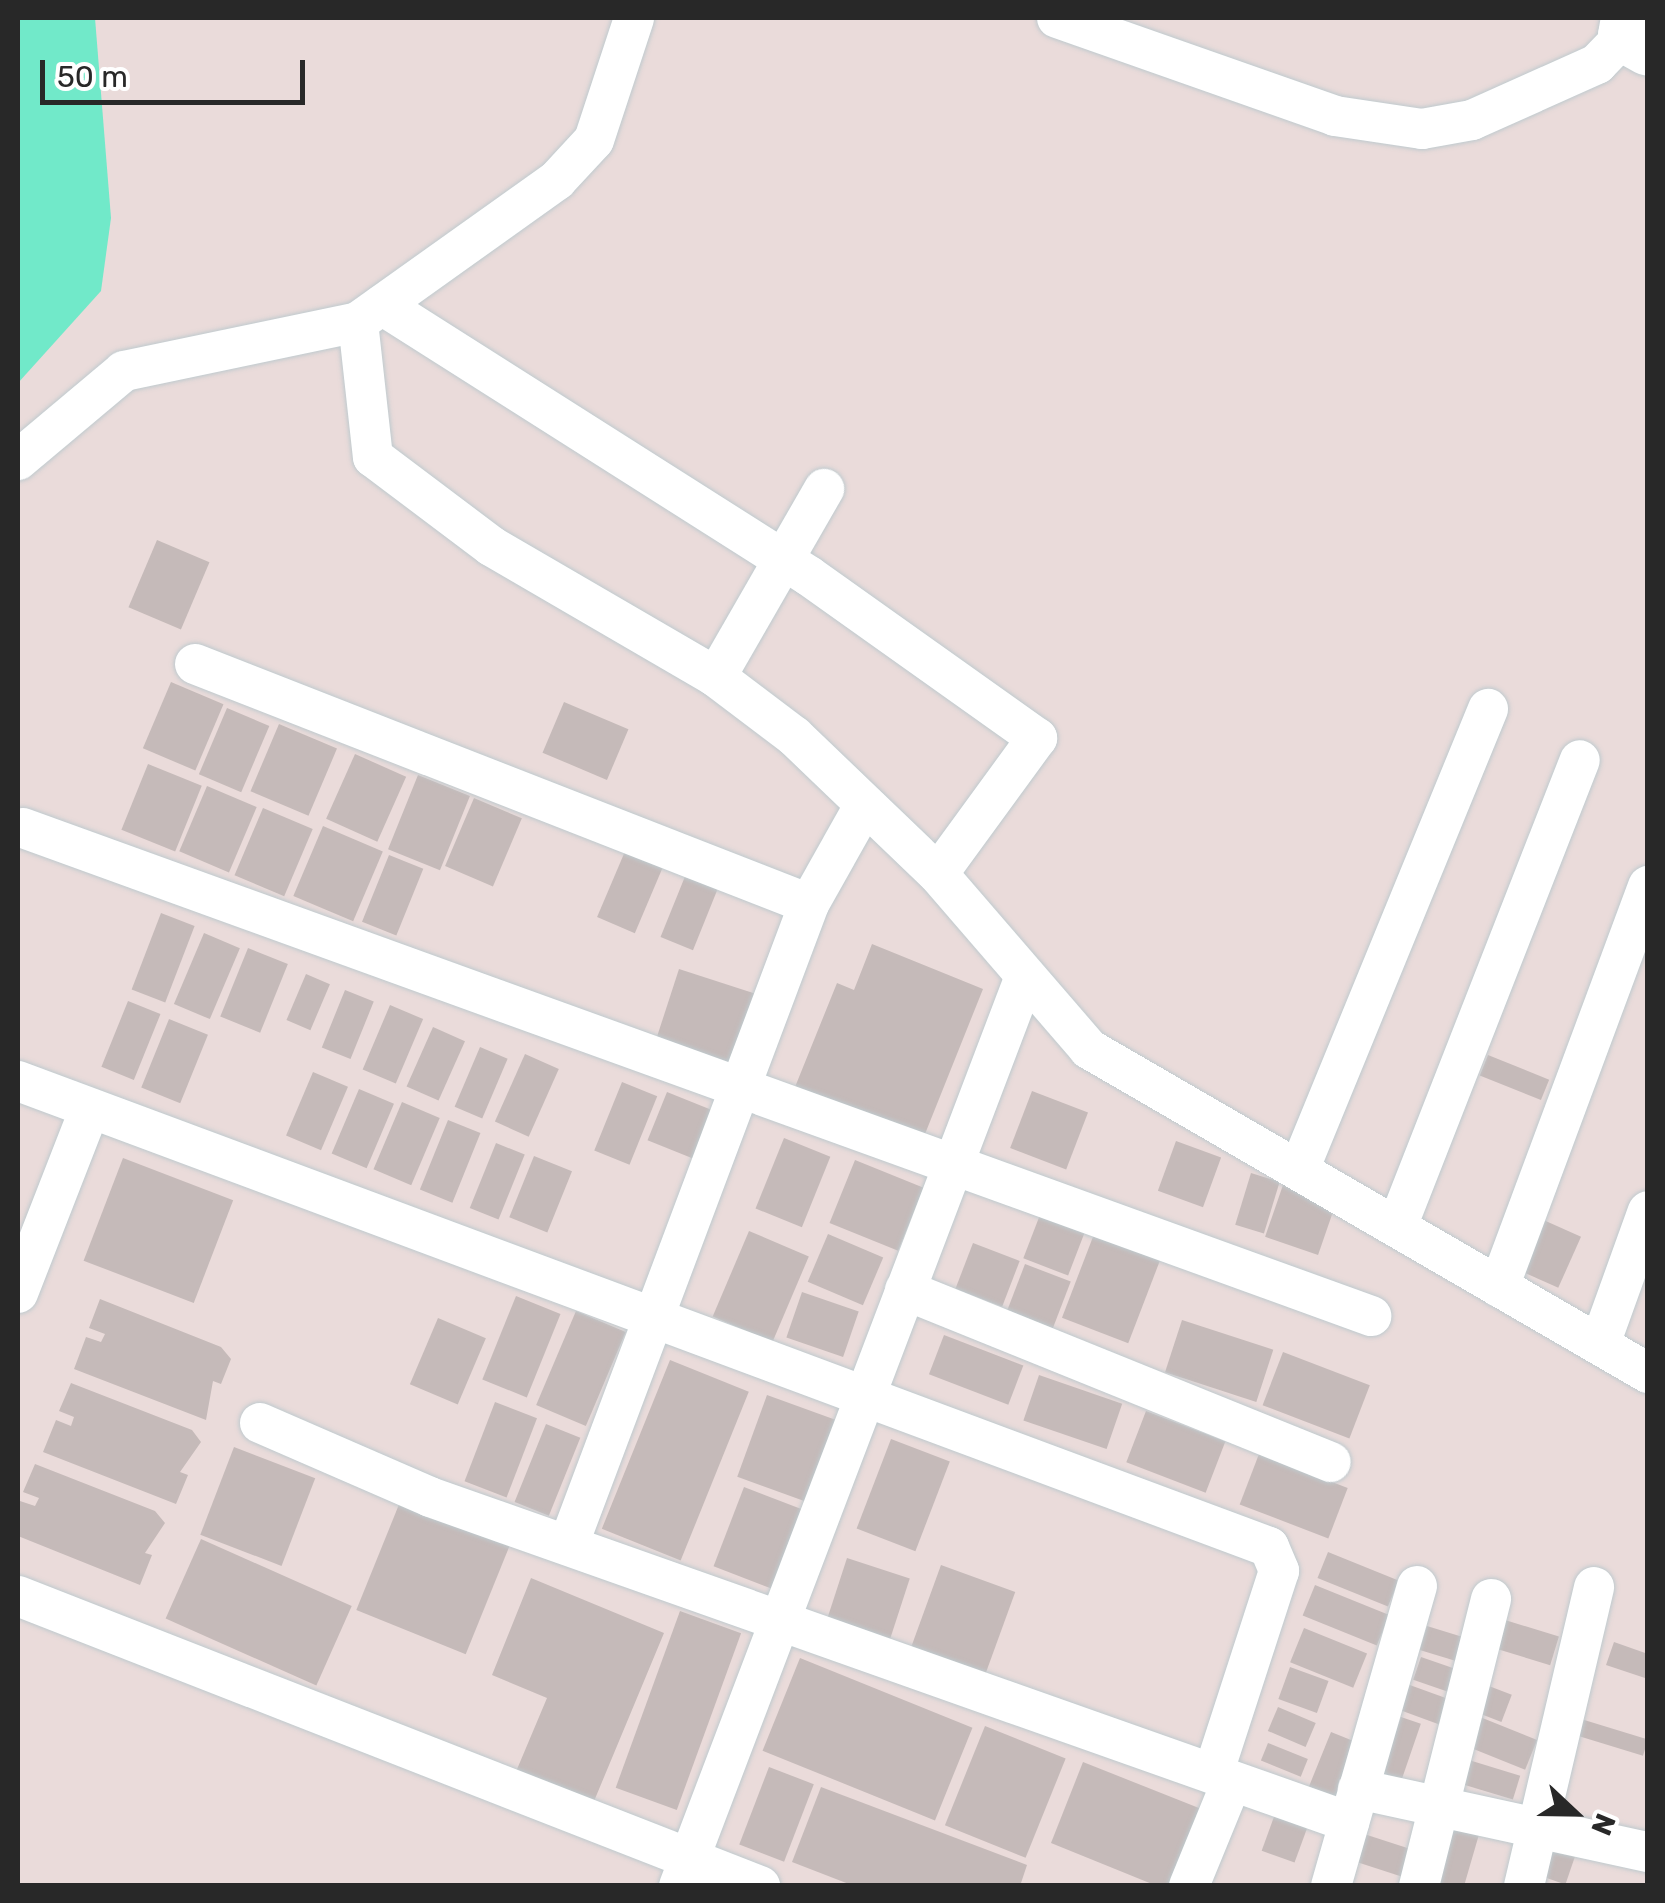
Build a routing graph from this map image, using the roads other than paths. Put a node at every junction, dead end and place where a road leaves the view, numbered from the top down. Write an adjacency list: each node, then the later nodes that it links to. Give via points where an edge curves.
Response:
1 (634, 18): 4 (street, via 594,140 557,180)
2 (1058, 18): 3 (street, via 1335,116 1422,129 1472,120 1597,64)
3 (1633, 33)
4 (370, 313): 5 (street, via 124,372); 7 (street); 9 (street, via 373,457 492,546)
5 (18, 460)
6 (824, 489): 7 (street)
7 (786, 562): 9 (street); 14 (street, via 1037,738)
8 (195, 664): 16 (street)
9 (716, 677): 12 (street)
10 (1488, 709): 21 (street)
11 (1580, 760): 24 (street)
12 (864, 806): 14 (street); 16 (street)
13 (23, 828): 19 (street)
14 (938, 874): 17 (street)
15 (1648, 886): 25 (street)
16 (808, 904): 19 (street)
17 (1022, 982): 21 (street, via 1090,1050); 22 (street)
18 (18, 1081): 20 (street)
19 (742, 1089): 22 (street); 29 (street)
20 (89, 1110): 27 (street); 29 (street)
21 (1301, 1165): 24 (street)
22 (951, 1166): 26 (street); 28 (street)
23 (1648, 1211): 30 (street)
24 (1398, 1224): 25 (street)
25 (1498, 1287): 30 (street)
26 (904, 1290): 32 (street); 34 (street)
27 (18, 1293)
28 (1371, 1316)
29 (654, 1322): 32 (street); 35 (street)
30 (1600, 1344): 31 (street)
31 (1648, 1373)
32 (859, 1402): 40 (street); 41 (street, via 1270,1547 1279,1571)
33 (260, 1423): 35 (street, via 430,1497)
34 (1331, 1462)
35 (569, 1543): 40 (street)
36 (1416, 1586): 43 (street)
37 (1594, 1588): 44 (street)
38 (18, 1596): 46 (street)
39 (1491, 1598): 42 (street)
40 (776, 1621): 41 (street); 46 (street)
41 (1222, 1778): 43 (street); 48 (street)
42 (1439, 1805): 43 (street); 44 (street); 50 (street)
43 (1354, 1806): 49 (street)
44 (1538, 1824): 45 (street); 51 (street)
45 (1648, 1852)
46 (684, 1872): 47 (street)
47 (760, 1886)
48 (1189, 1886)
49 (1330, 1886)
50 (1419, 1886)
51 (1524, 1886)

